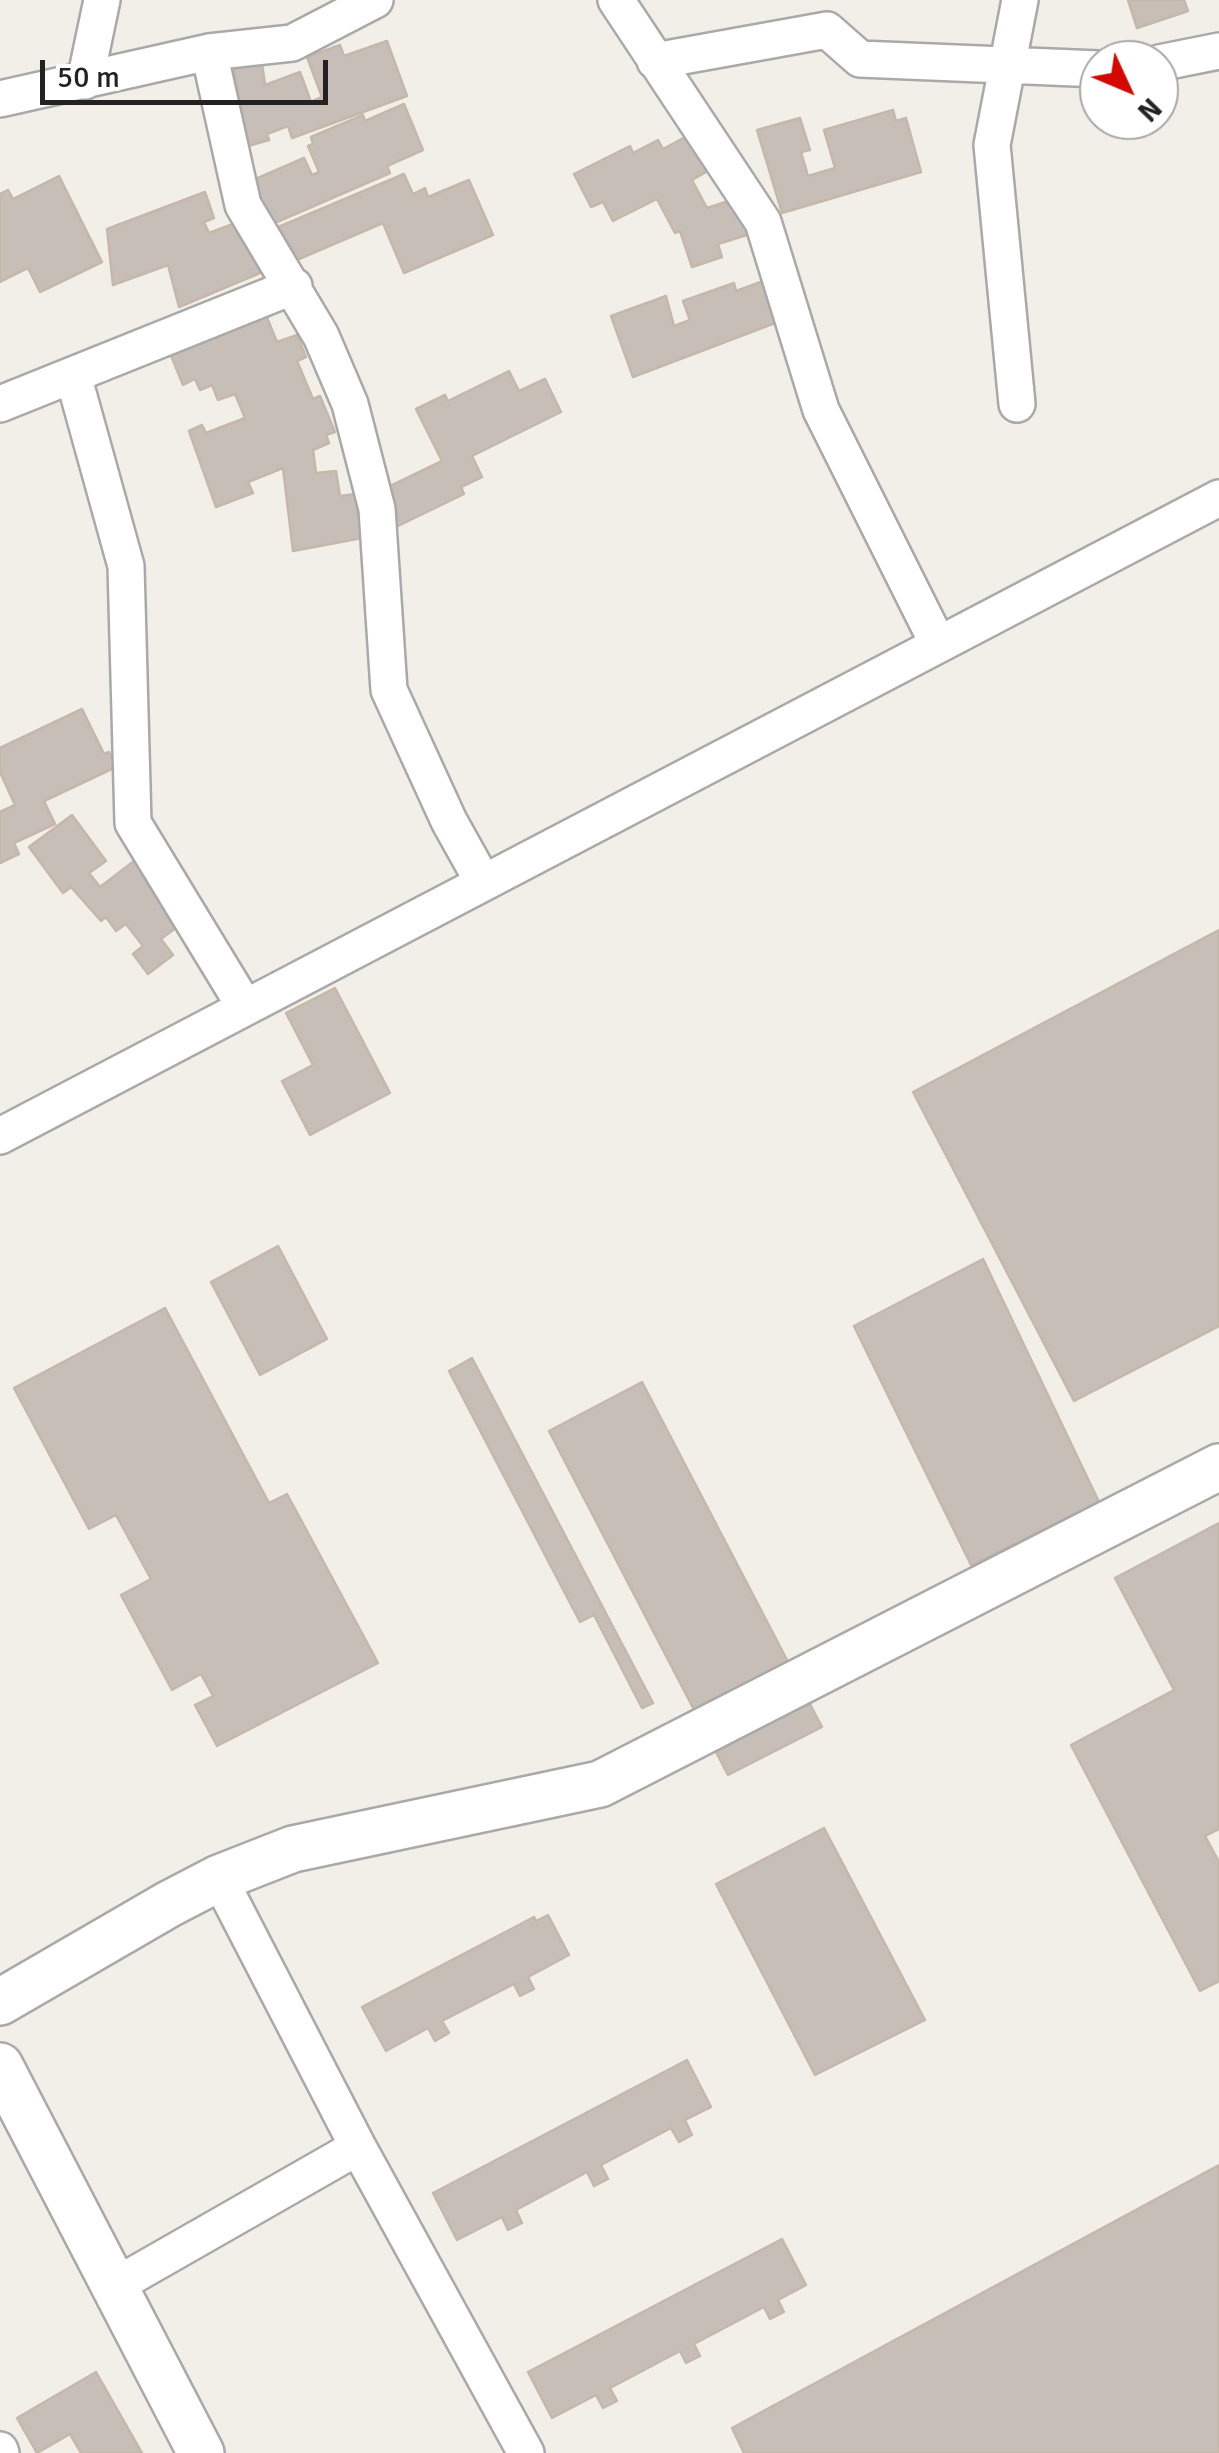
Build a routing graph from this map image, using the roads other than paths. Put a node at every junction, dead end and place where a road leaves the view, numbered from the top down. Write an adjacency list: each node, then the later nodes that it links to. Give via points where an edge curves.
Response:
1 (102, 0): 11 (street)
2 (375, 0): 6 (street, via 292,43)
3 (616, 0): 8 (street)
4 (1020, 0): 9 (street)
5 (1219, 51): 7 (street)
6 (209, 52): 11 (street); 13 (street, via 243,206)
7 (1179, 59)
8 (655, 61): 9 (street, via 826,30 860,60); 18 (street, via 763,222 822,410)
9 (1008, 65): 10 (street); 16 (street, via 992,146)
10 (1079, 68)
11 (85, 81): 12 (street)
12 (6, 89)
13 (294, 286): 14 (street); 19 (street, via 350,404 378,509 390,690)
14 (72, 375): 15 (street); 20 (street, via 126,566 133,823)
15 (0, 404)
16 (1017, 404)
17 (1219, 498): 18 (street)
18 (937, 642): 19 (street)
19 (482, 882): 20 (street)
20 (245, 1007): 21 (street)
21 (0, 1136)
22 (1219, 1467): 23 (street, via 600,1784 293,1850)
23 (219, 1878): 24 (street); 26 (street)
24 (0, 2002)
25 (0, 2066): 27 (street)
26 (358, 2147): 27 (street); 29 (street)
27 (112, 2288): 28 (street)
28 (201, 2453)
29 (526, 2453)

